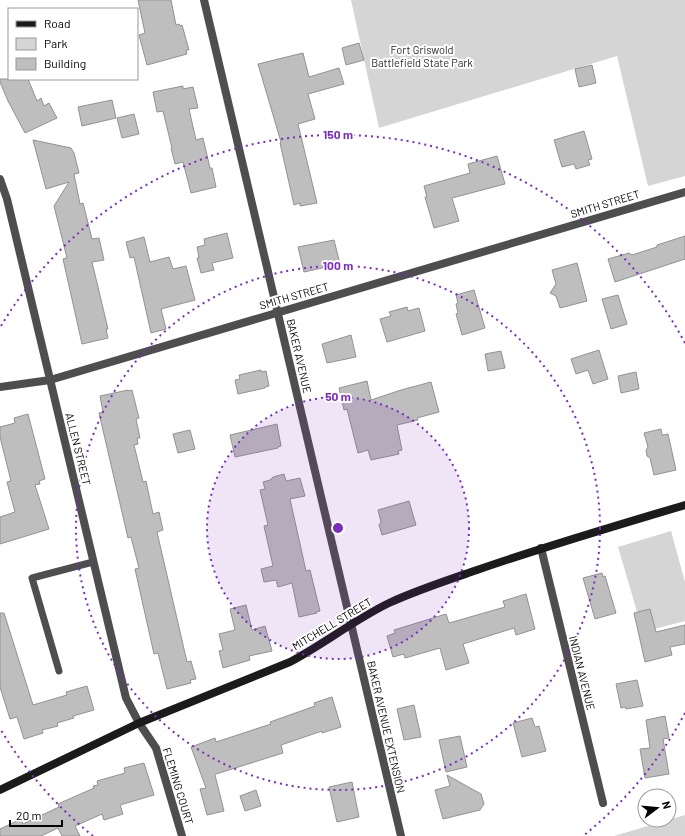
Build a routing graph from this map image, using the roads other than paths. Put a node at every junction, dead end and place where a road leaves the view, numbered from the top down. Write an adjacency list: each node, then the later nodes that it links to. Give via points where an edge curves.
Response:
1 (204, 0): 4 (street, BAKER AVENUE)
2 (0, 178): 5 (street, ALLEN STREET)
3 (685, 192): 4 (street, SMITH STREET)
4 (277, 313): 5 (street, SMITH STREET); 10 (street, BAKER AVENUE)
5 (50, 380): 6 (street, SMITH STREET); 9 (street, ALLEN STREET)
6 (0, 387)
7 (685, 505): 8 (main road, MITCHELL STREET)
8 (541, 548): 10 (main road, MITCHELL STREET, via 390,602); 14 (street, INDIAN AVENUE)
9 (94, 562): 11 (lane, via 32,578); 12 (street, ALLEN STREET, via 126,698)
10 (351, 624): 12 (main road, MITCHELL STREET, via 290,662); 16 (street, BAKER AVENUE EXTENSION)
11 (58, 671)
12 (139, 723): 13 (main road, MITCHELL STREET); 15 (street, FLEMING COURT, via 156,748)
13 (0, 790)
14 (602, 803)
15 (182, 836)
16 (401, 836)

